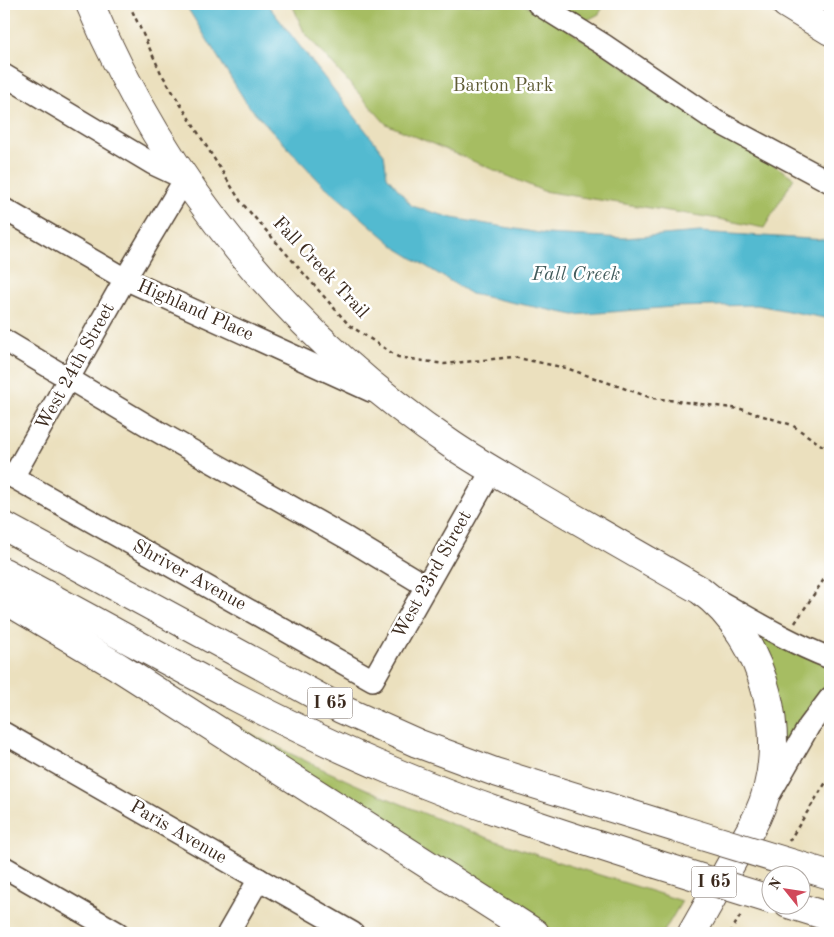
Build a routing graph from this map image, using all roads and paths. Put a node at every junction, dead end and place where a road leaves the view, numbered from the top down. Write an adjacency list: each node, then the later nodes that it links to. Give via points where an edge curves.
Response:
1 (90, 4): 7 (main road, via 131,90)
2 (129, 4): 14 (path, Fall Creek Trail, via 161,73 241,202 349,325 398,357 444,364 512,357 566,368 652,398 741,409 792,425)
3 (538, 4): 8 (street, via 716,121)
4 (786, 4): 5 (main road)
5 (830, 31)
6 (4, 75): 7 (street, via 153,164)
7 (184, 179): 10 (street, West 24th Street); 13 (main road, via 229,238 296,316)
8 (830, 182)
9 (4, 209): 10 (street, Highland Place)
10 (125, 279): 12 (street, West 24th Street); 13 (street, Highland Place)
11 (4, 340): 12 (street)
12 (69, 379): 16 (street, West 24th Street); 20 (street)
13 (392, 400): 15 (main road, via 446,441)
14 (830, 451)
15 (492, 470): 20 (street, West 23rd Street); 21 (main road)
16 (8, 474): 25 (street, Shriver Avenue)
17 (4, 526): 30 (main road, I 65, bridge, via 341,708 400,735 495,772)
18 (830, 570): 23 (path)
19 (4, 572): 32 (main road, I 65, bridge, via 260,709 358,756 504,815)
20 (426, 586): 25 (street, West 23rd Street)
21 (700, 590): 24 (street, via 772,632); 28 (main road, via 739,630 764,685 771,719 773,755)
22 (4, 599): 38 (main road, via 125,671)
23 (795, 624)
24 (830, 658)
25 (373, 680)
26 (830, 698): 28 (street, via 809,726)
27 (4, 735): 31 (street, Paris Avenue)
28 (758, 816): 39 (main road)
29 (4, 867): 35 (street)
30 (830, 875)
31 (259, 879): 36 (street); 37 (street, Paris Avenue)
32 (762, 897)
33 (812, 911): 34 (main road)
34 (830, 916)
35 (118, 933)
36 (228, 933)
37 (353, 933)
38 (535, 933)
39 (692, 933)

